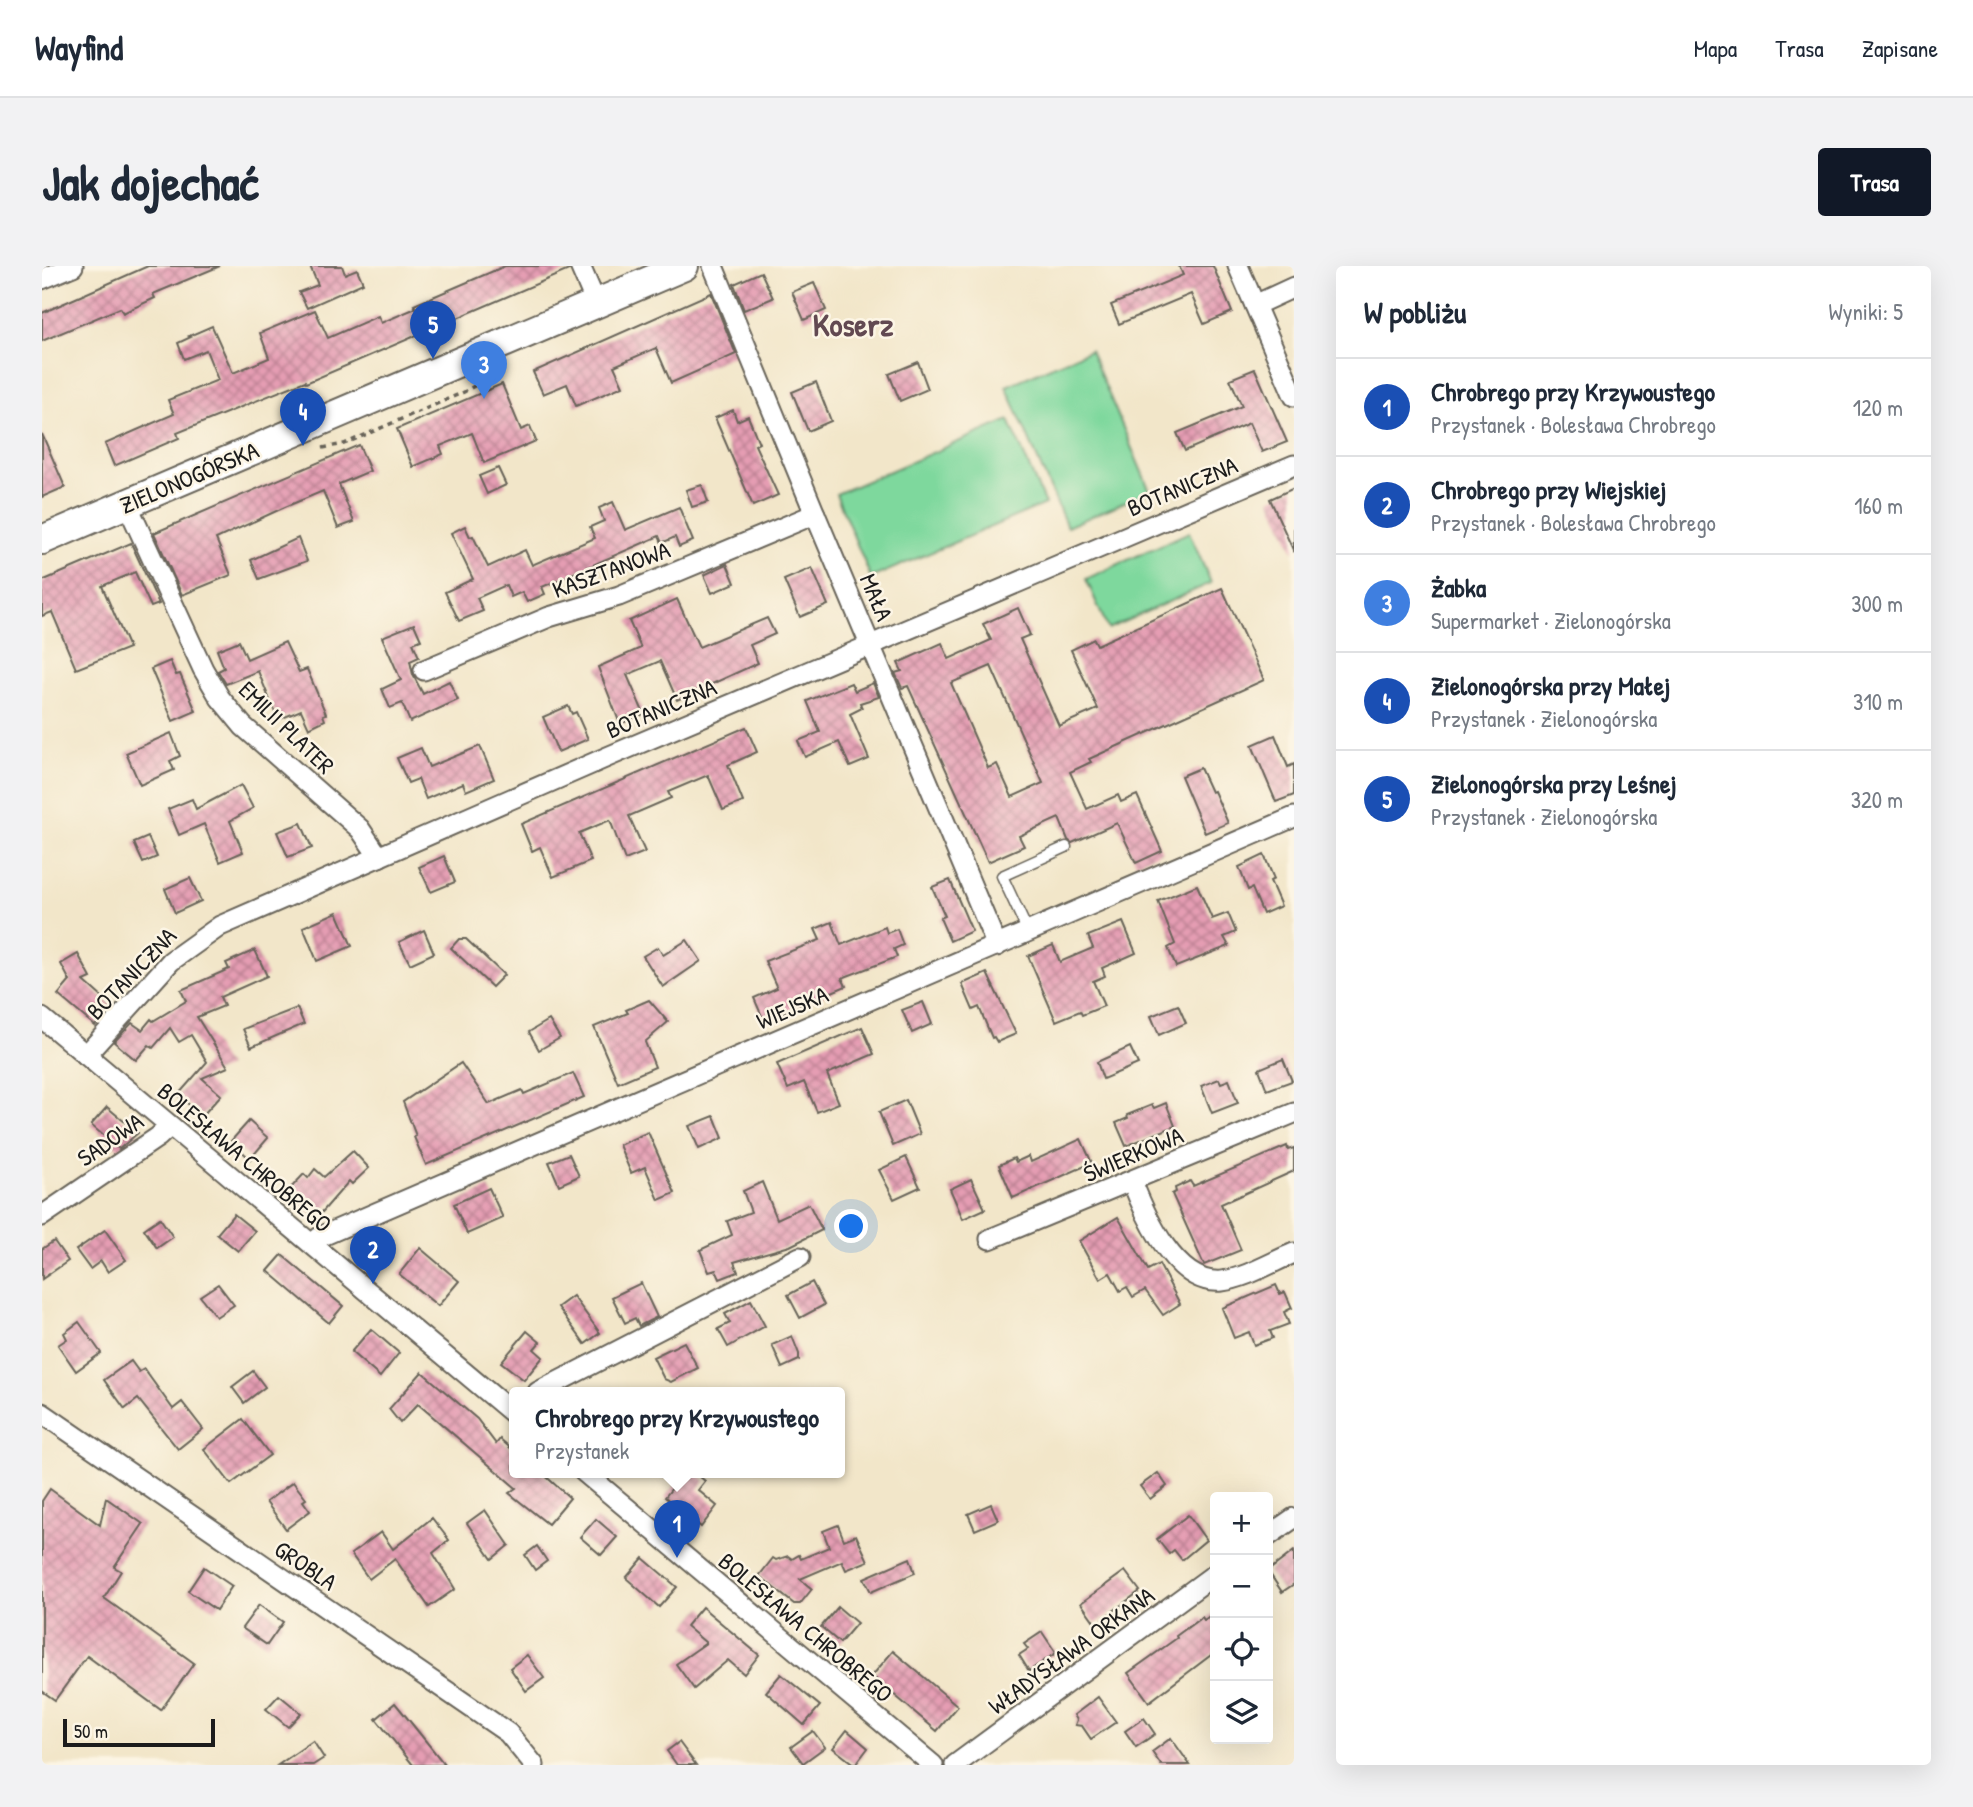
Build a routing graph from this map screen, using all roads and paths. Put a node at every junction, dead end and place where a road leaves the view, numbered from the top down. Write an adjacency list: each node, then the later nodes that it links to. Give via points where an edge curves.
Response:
1 (73, 266): 6 (street)
2 (580, 266): 8 (street)
3 (684, 266): 8 (street, ZIELONOGÓRSKA)
4 (713, 266): 13 (street, MAŁA)
5 (1238, 266): 9 (street)
6 (42, 279)
7 (1294, 287): 9 (street)
8 (596, 303): 12 (street, ZIELONOGÓRSKA)
9 (1255, 305): 10 (street)
10 (1294, 396)
11 (1294, 465): 15 (street, BOTANICZNA)
12 (127, 504): 14 (street, ZIELONOGÓRSKA); 19 (street, EMILII PLATER, via 219,698 243,726 360,829)
13 (815, 514): 15 (street, MAŁA); 16 (street, KASZTANOWA, via 620,596 549,617)
14 (42, 540)
15 (871, 646): 19 (street, BOTANICZNA); 21 (street, MAŁA)
16 (424, 670)
17 (1294, 817): 20 (street, WIEJSKA)
18 (1066, 847): 20 (lane, via 1002,876)
19 (379, 857): 23 (street, BOTANICZNA, via 220,926 195,942 171,961)
20 (1028, 932): 21 (street, WIEJSKA)
21 (997, 946): 29 (street, WIEJSKA)
22 (42, 1018): 23 (street, BOLESŁAWA CHROBREGO)
23 (86, 1055): 25 (street, BOLESŁAWA CHROBREGO)
24 (1294, 1113): 26 (street, ŚWIERKOWA)
25 (170, 1126): 27 (street, SADOWA); 29 (street, BOLESŁAWA CHROBREGO)
26 (1132, 1181): 28 (street, ŚWIERKOWA); 30 (street, via 1160,1239 1188,1270 1203,1279 1221,1281)
27 (42, 1216)
28 (990, 1239)
29 (312, 1244): 33 (street, BOLESŁAWA CHROBREGO)
30 (1294, 1253)
31 (800, 1257): 32 (street)
32 (548, 1387)
33 (509, 1407)
34 (42, 1413): 39 (street, GROBLA, via 508,1732)
35 (591, 1478): 40 (street, BOLESŁAWA CHROBREGO)
36 (1294, 1518): 37 (street)
37 (1273, 1533)
38 (1210, 1578): 41 (street, WŁADYSŁAWA ORKANA)
39 (534, 1765)
40 (933, 1765)
41 (955, 1765)

